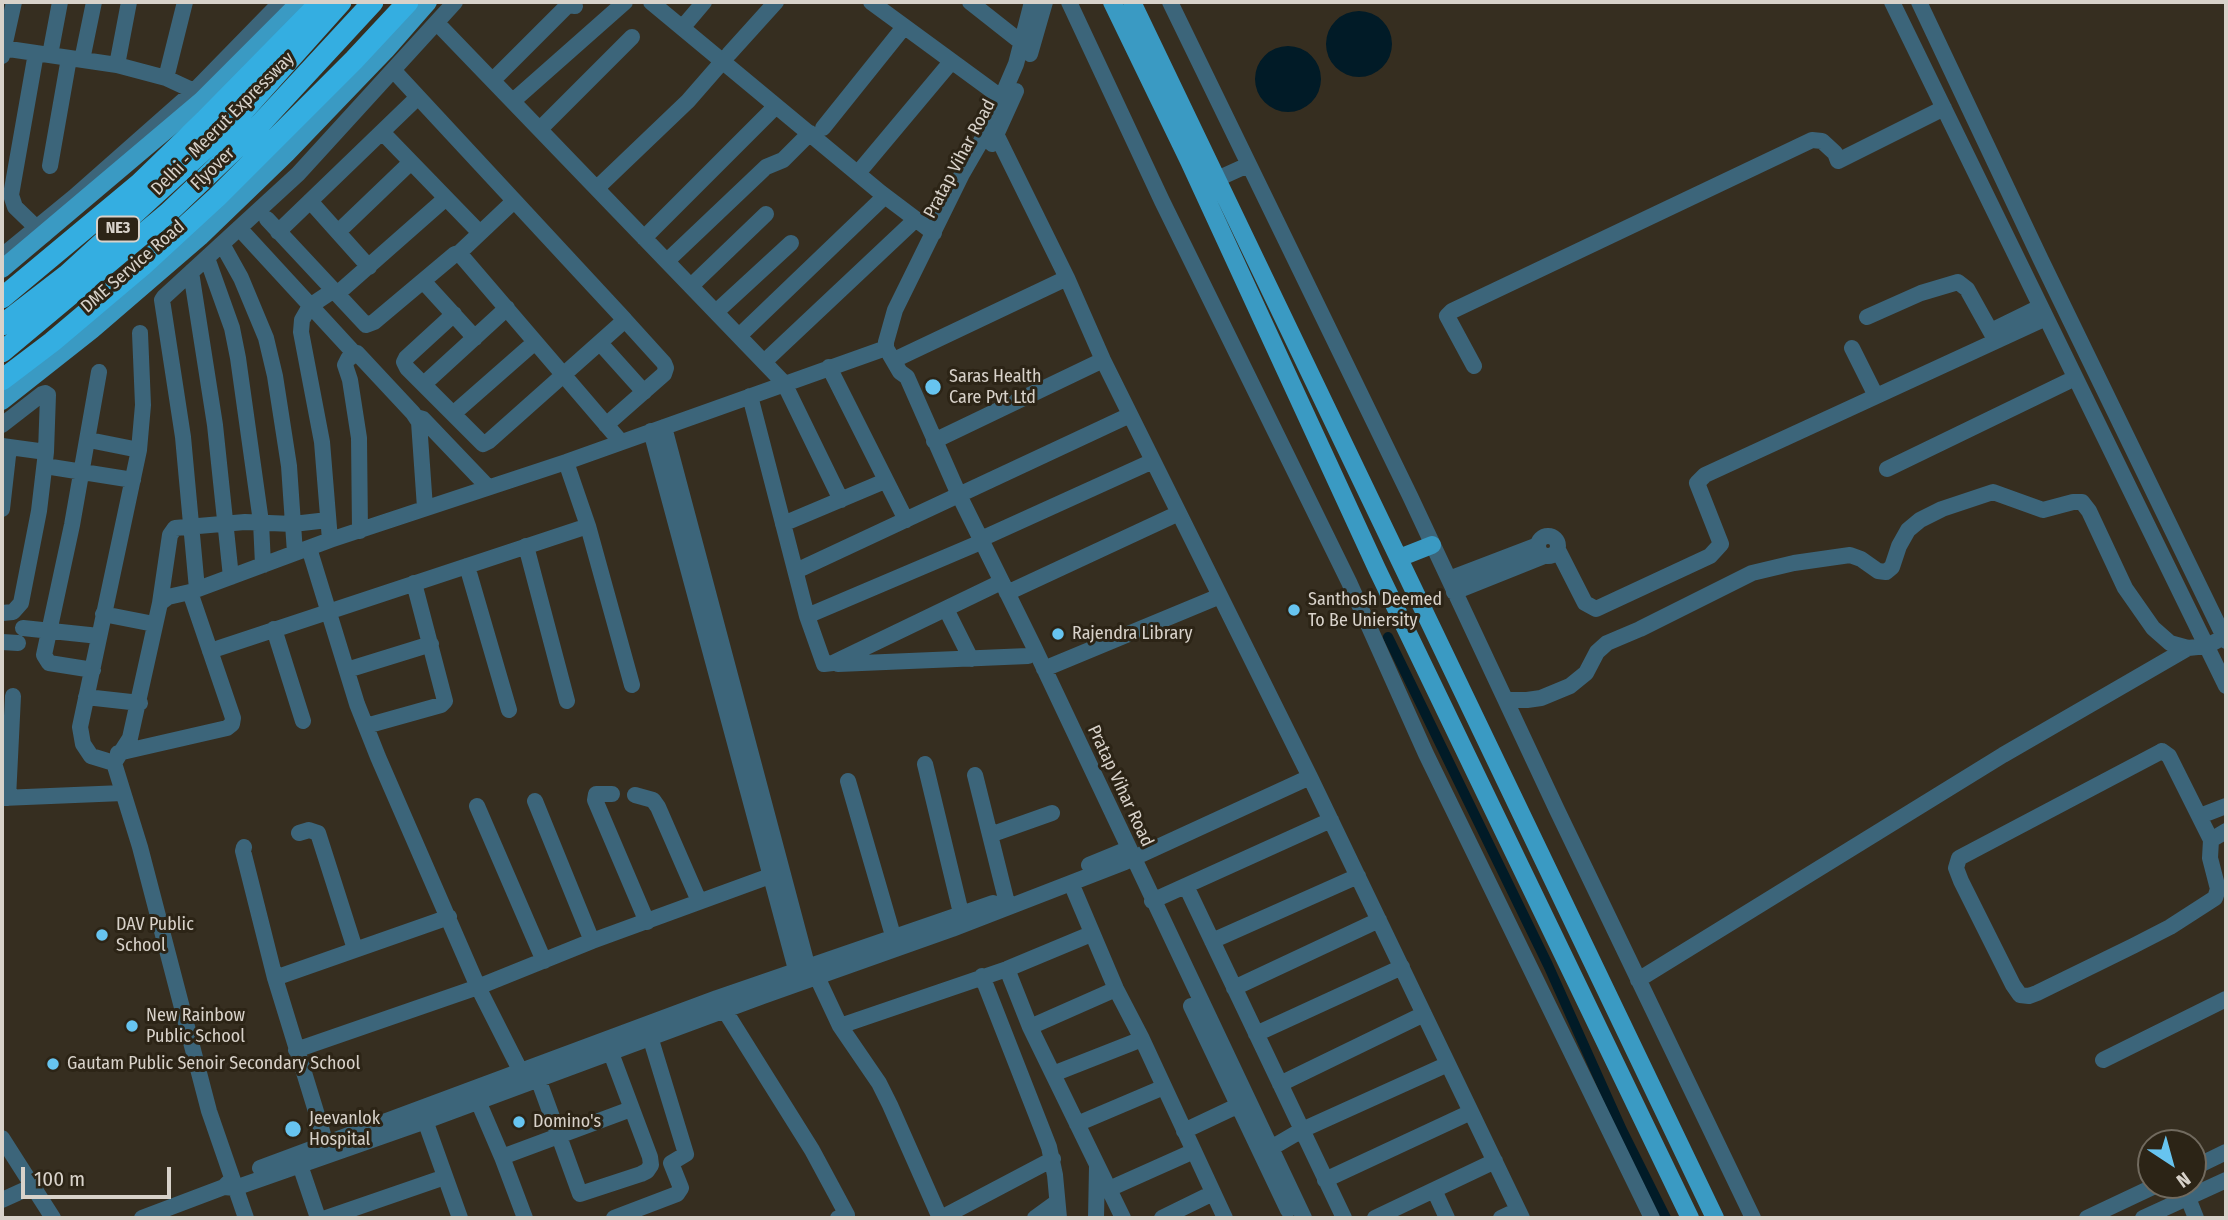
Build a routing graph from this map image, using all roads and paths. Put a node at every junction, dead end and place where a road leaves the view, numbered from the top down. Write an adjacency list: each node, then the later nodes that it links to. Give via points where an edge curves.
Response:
1 (14, 2): 34 (street)
2 (60, 2): 35 (street)
3 (94, 2): 37 (street)
4 (129, 2): 39 (street)
5 (185, 2): 41 (street)
6 (281, 2): 43 (street)
7 (300, 2): 67 (main road, via 210,93)
8 (321, 2): 86 (highway, via 140,183)
9 (341, 2): 94 (highway, Delhi - Meerut Expressway / NE3, via 230,126 68,274)
10 (373, 2): 103 (highway, Delhi - Meerut Expressway / NE3, via 250,135 168,213)
11 (408, 2): 113 (highway, Flyover, via 217,197 142,266)
12 (428, 2): 119 (main road, DME Service Road, via 296,144 200,237)
13 (455, 2): 29 (street)
14 (651, 2): 31 (street)
15 (704, 2): 31 (street)
16 (776, 2): 36 (street)
17 (871, 2): 30 (street)
18 (970, 2): 33 (street)
19 (1032, 2): 33 (street, Pratap Vihar Road)
20 (1045, 2): 52 (street, Pratap Vihar Road, via 1025,71)
21 (1069, 2): 320 (street)
22 (1112, 2): 57 (main road)
23 (1132, 2): 57 (main road)
24 (1170, 2): 54 (street)
25 (1892, 2): 48 (street)
26 (1919, 2): 179 (street)
27 (614, 5): 46 (street)
28 (575, 6): 42 (street, via 568,5)
29 (437, 23): 40 (street); 42 (street)
30 (904, 27): 38 (street); 50 (street)
31 (682, 28): 36 (street)
32 (632, 37): 49 (street)
33 (1022, 43): 45 (street, Pratap Vihar Road)
34 (2, 51): 35 (street)
35 (43, 54): 37 (street); 67 (street, via 11,195 15,207)
36 (726, 58): 47 (street); 58 (street)
37 (76, 59): 39 (street); 55 (street)
38 (951, 62): 45 (street); 56 (street)
39 (117, 65): 41 (street)
40 (394, 71): 44 (street); 66 (street, via 298,174)
41 (166, 78): 43 (street)
42 (493, 80): 46 (street)
43 (194, 91): 67 (street)
44 (418, 97): 51 (street); 62 (street)
45 (1002, 98): 52 (street, Pratap Vihar Road)
46 (513, 101): 49 (street)
47 (776, 106): 50 (street); 72 (street)
48 (1944, 108): 90 (street); 108 (street, via 1838,160 1822,141 1812,140 1452,311 1447,316)
49 (540, 130): 58 (street)
50 (816, 131): 56 (street); 78 (street, via 783,160 766,167)
51 (382, 132): 53 (street); 61 (street)
52 (993, 133): 71 (street, Pratap Vihar Road, via 962,174); 82 (street); 95 (street, Pratap Vihar Road)
53 (411, 162): 60 (street); 69 (street)
54 (1248, 165): 57 (street); 155 (street)
55 (50, 166)
56 (858, 173): 59 (street)
57 (1209, 183): 158 (main road); 321 (main road, via 1377,569)
58 (597, 188): 72 (street)
59 (885, 196): 65 (street); 97 (street)
60 (446, 198): 70 (street); 79 (street)
61 (310, 201): 68 (street); 69 (street)
62 (513, 201): 70 (street); 93 (street)
63 (766, 214): 84 (street)
64 (267, 219): 68 (street)
65 (916, 219): 71 (street); 107 (street)
66 (239, 228): 74 (street); 87 (street)
67 (40, 231): 76 (street); 80 (main road)
68 (278, 232): 85 (street)
69 (338, 232): 79 (street)
70 (480, 233): 75 (street)
71 (934, 233): 95 (street, Pratap Vihar Road, via 895,310)
72 (644, 238): 78 (street)
73 (791, 243): 89 (street)
74 (222, 244): 77 (street); 148 (street, via 266,338 286,442)
75 (459, 253): 83 (street); 88 (street)
76 (2, 256)
77 (207, 258): 81 (street); 146 (street, via 233,328)
78 (667, 261): 84 (street)
79 (369, 267): 85 (street)
80 (2, 269)
81 (191, 272): 147 (street); 150 (street, via 162,300)
82 (1067, 278): 105 (street); 106 (street)
83 (423, 281): 85 (street, via 368,324 359,320); 91 (street)
84 (691, 286): 89 (street)
85 (336, 292): 87 (street)
86 (2, 298)
87 (310, 306): 104 (street); 144 (street, via 302,320 301,340 322,442)
88 (507, 308): 99 (street); 100 (street)
89 (716, 312): 97 (street)
90 (2043, 312): 98 (street); 112 (street)
91 (454, 314): 99 (street); 115 (street, via 404,362)
92 (1867, 317): 98 (street, via 1958,282 1967,289)
93 (625, 320): 101 (street); 116 (street, via 666,368)
94 (2, 325)
95 (892, 327): 105 (street, Pratap Vihar Road, via 886,342)
96 (140, 333): 130 (street, via 143,394)
97 (739, 336): 107 (street)
98 (1993, 336): 118 (street)
99 (475, 338): 115 (street)
100 (535, 342): 111 (street); 120 (street)
101 (600, 343): 111 (street); 116 (street)
102 (1852, 348): 118 (street)
103 (2, 352)
104 (355, 354): 122 (street); 152 (street, via 345,365 359,438)
105 (893, 360): 109 (street); 127 (street, Pratap Vihar Road, via 907,377); 139 (street, Pratap Vihar Road)
106 (1102, 360): 121 (street); 127 (street)
107 (764, 362): 114 (street)
108 (1474, 366)
109 (830, 367): 114 (street); 137 (street)
110 (99, 372): 126 (street)
111 (564, 374): 120 (street, via 486,443); 124 (street)
112 (2076, 378): 134 (street); 181 (street)
113 (2, 380)
114 (784, 383): 117 (street); 140 (street)
115 (424, 384): 120 (street)
116 (643, 392): 124 (street)
117 (750, 396): 125 (street); 149 (street)
118 (1876, 396): 164 (street, via 1705,475 1698,483 1721,544 1710,556 1596,608 1585,603 1547,550)
119 (2, 401)
120 (453, 414)
121 (1130, 415): 132 (street); 139 (street)
122 (416, 417): 138 (street, via 424,419); 141 (street)
123 (2, 425): 131 (street, via 45,393 49,400)
124 (606, 425): 128 (street)
125 (658, 429): 128 (street); 203 (street)
126 (89, 440): 130 (street); 135 (street)
127 (934, 441): 139 (street, Pratap Vihar Road)
128 (621, 442): 133 (street)
129 (5, 446): 131 (street); 142 (street)
130 (139, 450): 136 (street)
131 (45, 459): 135 (street); 171 (street, via 21,603 13,612)
132 (1153, 461): 143 (street); 154 (street)
133 (566, 462): 138 (street); 151 (street)
134 (1887, 469)
135 (82, 471): 136 (street); 176 (street)
136 (134, 480): 172 (street)
137 (885, 481): 140 (street); 145 (street)
138 (488, 487): 141 (street)
139 (955, 497): 145 (street); 154 (street, Pratap Vihar Road)
140 (841, 500): 149 (street)
141 (425, 508): 152 (street)
142 (2, 509)
143 (1179, 513): 165 (street); 167 (street)
144 (328, 520): 148 (street); 153 (street)
145 (905, 520): 161 (street)
146 (261, 522): 147 (street); 148 (street); 159 (street)
147 (225, 524): 150 (street); 162 (street)
148 (293, 524): 157 (street)
149 (783, 524): 161 (street)
150 (191, 526): 166 (street); 168 (street, via 172,531)
151 (588, 526): 156 (street); 190 (street)
152 (360, 531): 153 (street)
153 (330, 540): 157 (street)
154 (977, 542): 165 (street, Pratap Vihar Road); 173 (street)
155 (1432, 545): 158 (main road); 164 (street)
156 (526, 546): 160 (street); 194 (street)
157 (302, 550): 159 (street); 170 (street)
158 (1399, 558): 322 (main road)
159 (263, 565): 162 (street)
160 (467, 566): 163 (street); 197 (street)
161 (796, 571): 173 (street)
162 (231, 577): 166 (street)
163 (414, 583): 170 (street); 180 (street)
164 (1452, 585): 193 (street)
165 (1001, 589): 169 (street); 184 (street, Pratap Vihar Road); 187 (street, Pratap Vihar Road)
166 (194, 590): 168 (street); 183 (street)
167 (1220, 596): 187 (street); 205 (street)
168 (160, 603): 174 (street)
169 (946, 609): 185 (street); 186 (street)
170 (329, 611): 175 (street); 189 (street)
171 (2, 612)
172 (103, 614): 174 (street); 177 (street)
173 (807, 616): 186 (street, via 823,662)
174 (154, 624): 195 (street)
175 (274, 629): 183 (street); 198 (street)
176 (49, 630): 177 (street); 178 (street); 188 (street, via 45,660)
177 (99, 636): 188 (street)
178 (14, 638)
179 (2225, 639): 181 (street)
180 (431, 644): 189 (street); 199 (street, via 445,701)
181 (2207, 646): 182 (street); 191 (street)
182 (2188, 648): 193 (street, via 2165,639 2143,614 2119,577 2085,504 2077,501 2043,510 1993,492 1920,520 1908,530 1886,572 1850,555 1767,568 1607,643 1586,673 1570,686 1535,699); 245 (street, via 2003,755)
183 (210, 651): 201 (street, via 232,724)
184 (1028, 656): 185 (street); 200 (street, Pratap Vihar Road)
185 (971, 659): 186 (street)
186 (829, 664)
187 (1044, 669): 200 (street, Pratap Vihar Road)
188 (93, 670): 192 (street)
189 (347, 670): 199 (street)
190 (632, 685)
191 (2226, 686)
192 (86, 697): 195 (street); 201 (street, via 80,727 83,744 92,756)
193 (1506, 700): 245 (street)
194 (567, 701)
195 (139, 703): 201 (street, via 130,737)
196 (9, 707): 210 (street)
197 (509, 710)
198 (303, 721)
199 (366, 726): 231 (street)
200 (1077, 748): 222 (street, Pratap Vihar Road)
201 (116, 758): 207 (street)
202 (925, 764): 230 (street)
203 (748, 768): 223 (street); 242 (street)
204 (975, 775): 219 (street)
205 (1310, 777): 216 (street); 222 (street)
206 (848, 780): 235 (street)
207 (123, 793): 210 (street); 288 (street)
208 (612, 794): 233 (street, via 596,794 595,800)
209 (635, 795): 228 (street, via 653,800 658,807)
210 (5, 798)
211 (535, 801): 236 (street)
212 (477, 806): 239 (street)
213 (2226, 806): 215 (street)
214 (1052, 813): 219 (street)
215 (2200, 816): 220 (street); 220 (street, via 2169,756 2162,751 1962,855 1956,868 2013,985 2020,995 2029,996 2170,927 2212,901 2218,889 2210,858)
216 (1331, 820): 224 (street); 226 (street)
217 (2226, 831): 220 (street)
218 (299, 833): 238 (street, via 317,833)
219 (990, 835): 227 (street)
220 (2211, 840)
221 (244, 847): 244 (street)
222 (1127, 855): 225 (street); 227 (street); 229 (street, Pratap Vihar Road); 266 (street, Pratap Vihar Road)
223 (770, 876): 228 (street); 242 (street)
224 (1358, 876): 232 (street); 237 (street)
225 (1071, 883): 234 (street); 242 (street, via 952,929)
226 (1186, 886): 229 (street); 237 (street)
227 (1006, 899): 230 (street)
228 (699, 901): 233 (street)
229 (1152, 901): 276 (street, Pratap Vihar Road)
230 (961, 913): 235 (street)
231 (449, 918): 238 (street); 246 (street)
232 (1379, 920): 240 (street); 247 (street)
233 (647, 922): 236 (street)
234 (1091, 934): 241 (street); 248 (street)
235 (894, 939): 242 (street)
236 (592, 941): 239 (street)
237 (1212, 941): 247 (street)
238 (355, 949): 244 (street)
239 (544, 961): 246 (street)
240 (1402, 967): 251 (street); 255 (street)
241 (1007, 969): 243 (street); 253 (street)
242 (806, 975): 250 (street); 252 (street)
243 (982, 976): 252 (street); 280 (street)
244 (275, 978): 257 (street)
245 (1638, 980): 323 (street)
246 (478, 987): 257 (street); 261 (street)
247 (1234, 988): 255 (street)
248 (1116, 989): 253 (street); 256 (street)
249 (2226, 999): 259 (street)
250 (721, 1004): 254 (street); 300 (street, via 812,1150)
251 (1424, 1014): 260 (street); 263 (street)
252 (840, 1026): 310 (street, via 879,1083)
253 (1030, 1027): 262 (street)
254 (649, 1032): 258 (street); 261 (street); 309 (street, via 687,1154 671,1163 681,1188 677,1194)
255 (1256, 1034): 263 (street)
256 (1142, 1039): 262 (street); 264 (street)
257 (296, 1050): 275 (street)
258 (611, 1053): 261 (street); 267 (street)
259 (2103, 1060)
260 (1448, 1064): 268 (street); 272 (street)
261 (531, 1073): 265 (street); 273 (street)
262 (1053, 1074): 270 (street)
263 (1280, 1084): 272 (street)
264 (1164, 1087): 270 (street); 271 (street)
265 (475, 1095): 269 (street); 279 (street)
266 (1237, 1106): 271 (street); 301 (street, Pratap Vihar Road)
267 (631, 1109): 273 (street); 273 (street, via 650,1157 651,1165 641,1174 580,1195)
268 (1471, 1112): 281 (street); 286 (street)
269 (423, 1114): 275 (street); 284 (street); 285 (street)
270 (1077, 1124): 283 (street)
271 (1184, 1130): 277 (street)
272 (1302, 1130): 276 (street); 286 (street)
273 (558, 1136): 279 (street)
274 (2, 1138): 289 (street)
275 (326, 1144): 288 (street)
276 (1271, 1148): 301 (street, Pratap Vihar Road)
277 (1194, 1151): 290 (street); 293 (street)
278 (2226, 1152): 282 (street)
279 (502, 1157): 308 (street)
280 (1053, 1159): 298 (street); 310 (street)
281 (1494, 1161): 292 (street); 299 (street)
282 (2207, 1161)
283 (1097, 1164): 290 (street); 312 (street)
284 (300, 1165): 288 (street); 305 (street)
285 (445, 1177): 306 (street); 307 (street)
286 (1325, 1180): 316 (street)
287 (2226, 1180): 291 (street)
288 (231, 1185): 303 (street); 304 (street)
289 (33, 1186): 297 (street); 302 (street)
290 (1109, 1189): 313 (street)
291 (2207, 1189)
292 (1434, 1190): 317 (street); 318 (street)
293 (1213, 1193): 314 (street); 315 (street)
294 (2137, 1194): 324 (street)
295 (2186, 1199): 325 (street)
296 (2188, 1199): 326 (street)
297 (2, 1200)
298 (1058, 1210): 311 (street)
299 (1520, 1214): 319 (street)
300 (845, 1217)
301 (1296, 1217)
302 (53, 1218)
303 (142, 1218)
304 (246, 1218)
305 (318, 1218)
306 (326, 1218)
307 (460, 1218)
308 (525, 1218)
309 (614, 1218)
310 (941, 1218)
311 (1035, 1218)
312 (1096, 1218)
313 (1123, 1218)
314 (1162, 1218)
315 (1225, 1218)
316 (1344, 1218)
317 (1375, 1218)
318 (1447, 1218)
319 (1501, 1218)
320 (1652, 1218)
321 (1690, 1218)
322 (1715, 1218)
323 (1753, 1218)
324 (2087, 1218)
325 (2143, 1218)
326 (2196, 1218)

